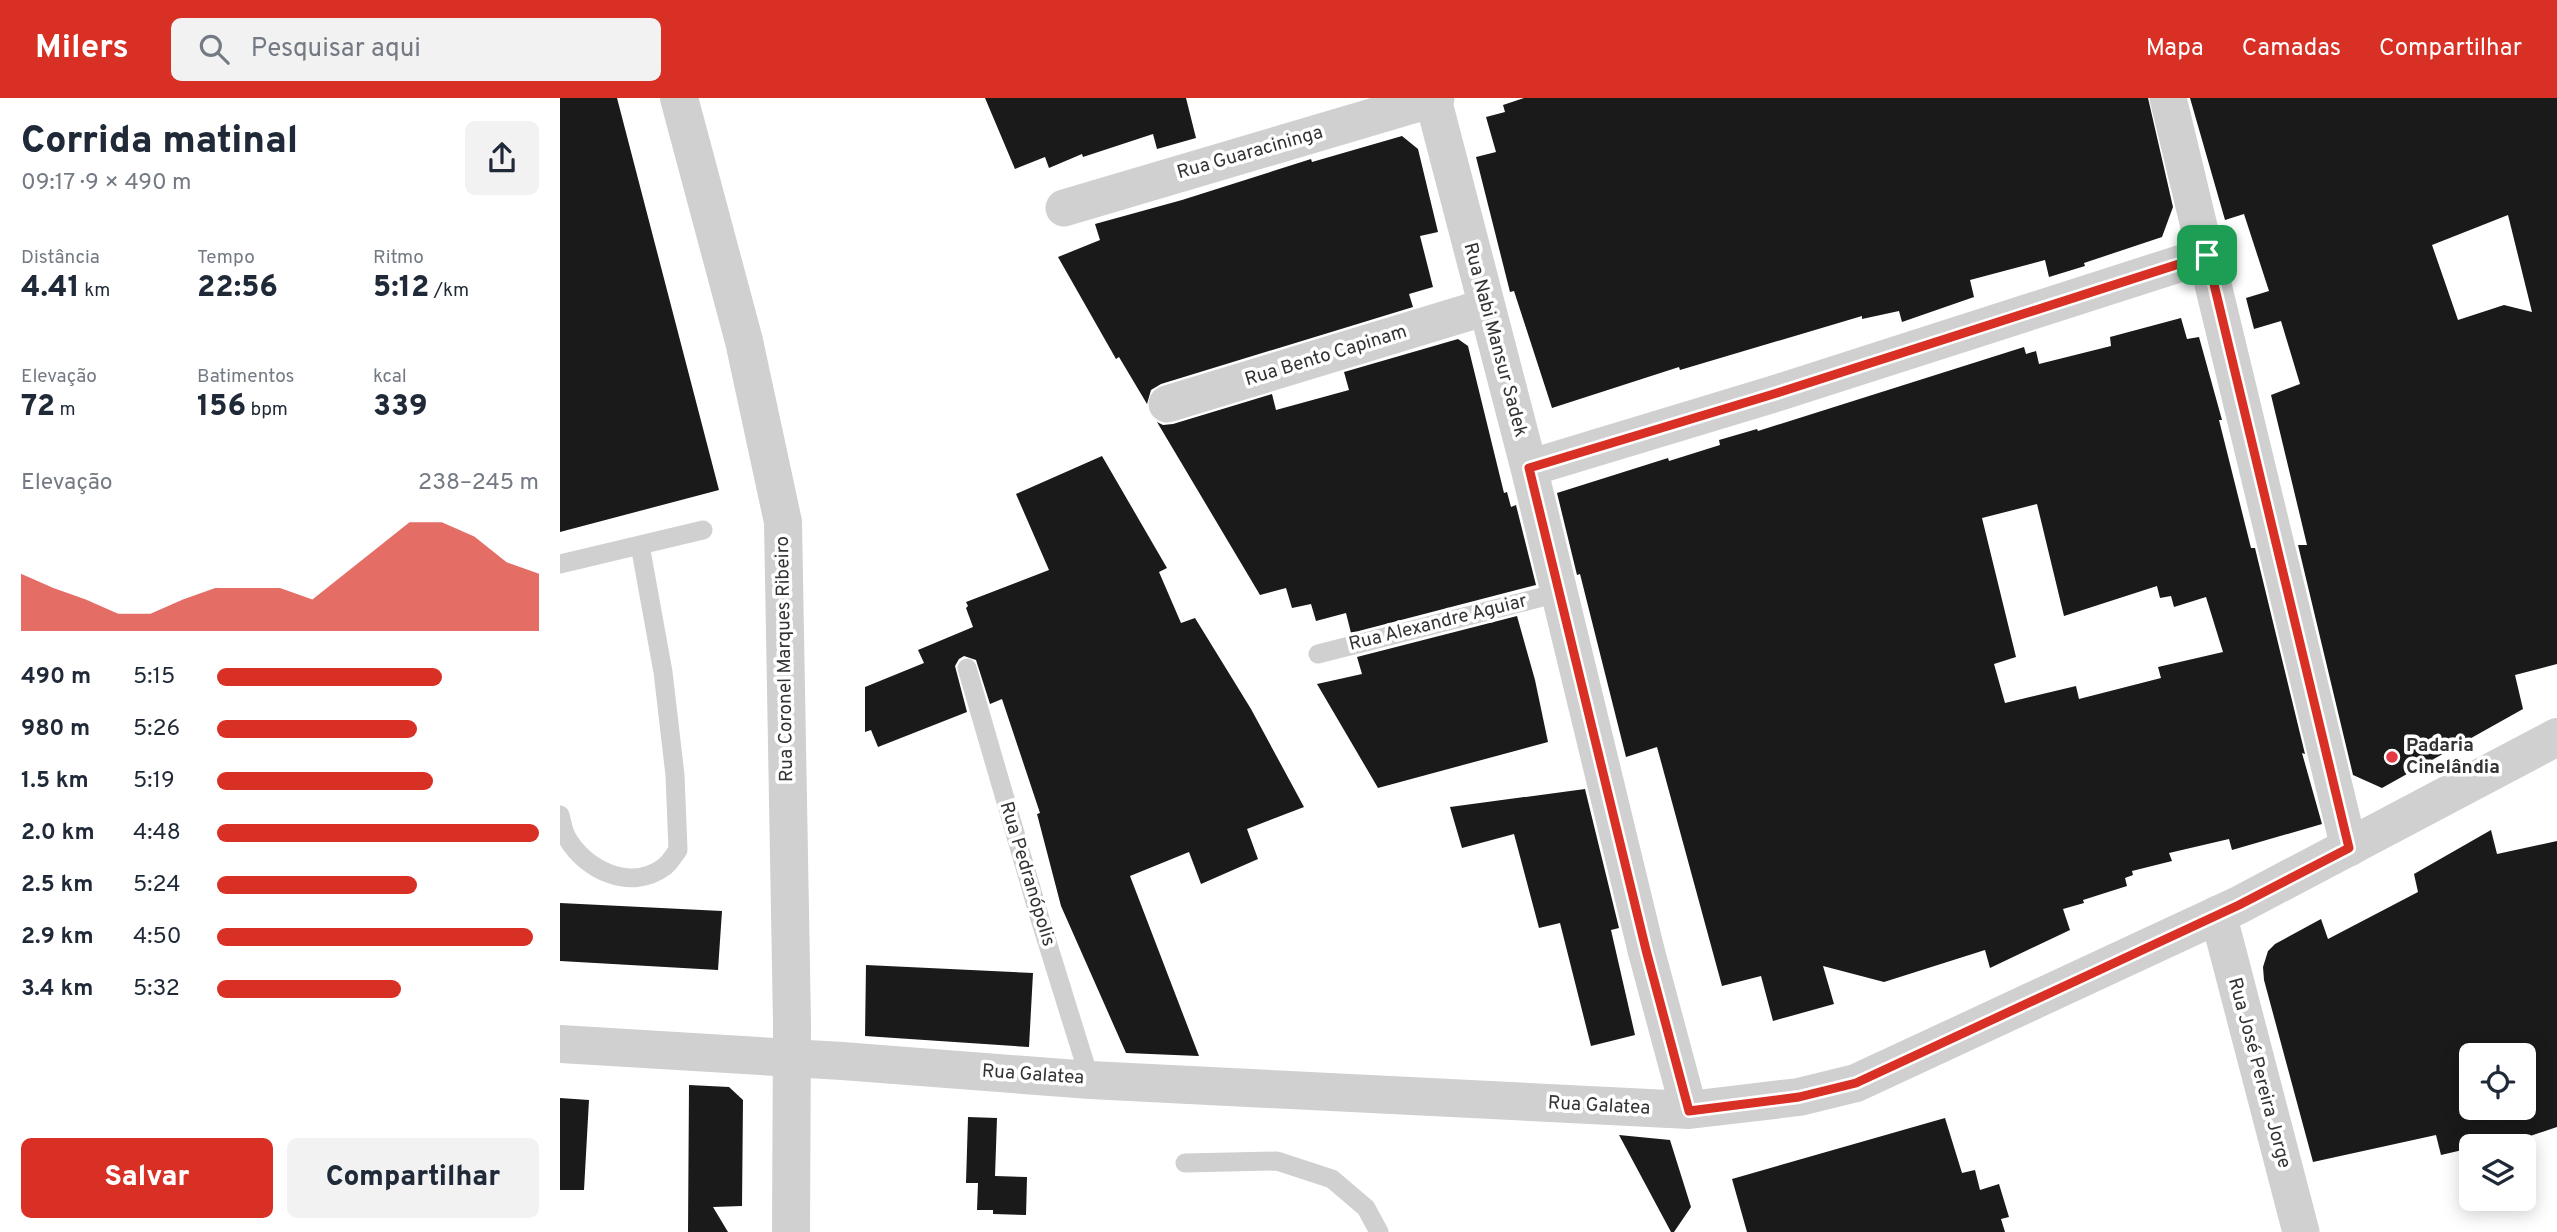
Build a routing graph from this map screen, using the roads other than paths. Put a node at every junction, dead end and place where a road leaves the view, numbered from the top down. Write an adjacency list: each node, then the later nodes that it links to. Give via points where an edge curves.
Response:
1 (679, 98): 20 (street, Rua Coronel Marques Ribeiro, via 744,341 783,522)
2 (1434, 98): 4 (street, Rua Guaracininga); 6 (street, Rua Nabi Mansur Sadek)
3 (2168, 98): 5 (street)
4 (1064, 208)
5 (2207, 255): 8 (street); 17 (street)
6 (1486, 307): 7 (street, Rua Bento Capinam); 8 (street, Rua Nabi Mansur Sadek)
7 (1167, 404)
8 (1529, 468): 12 (street, Rua Nabi Mansur Sadek)
9 (703, 530): 10 (lane)
10 (640, 545): 11 (lane); 16 (lane, via 663,672 678,850 664,867 635,879 609,874 584,859 566,836)
11 (560, 564)
12 (1558, 593): 13 (lane, Rua Alexandre Aguiar); 22 (street, Rua Nabi Mansur Sadek)
13 (1318, 654)
14 (967, 668): 21 (lane, Rua Pedranópolis)
15 (2557, 737): 17 (street, Rua Galatea)
16 (560, 815)
17 (2349, 848): 18 (street, Rua Galatea)
18 (2218, 914): 22 (street, Rua Galatea, via 1856,1083 1799,1097); 26 (street, Rua José Pereira Jorge)
19 (560, 1044): 20 (street, Rua Galatea)
20 (792, 1058): 21 (street, Rua Galatea); 24 (street, Rua Coronel Marques Ribeiro)
21 (1090, 1080): 22 (street, Rua Galatea)
22 (1689, 1111)
23 (1185, 1163): 25 (lane, via 1277,1161 1332,1179 1366,1208)
24 (791, 1232)
25 (1379, 1232)
26 (2301, 1232)

